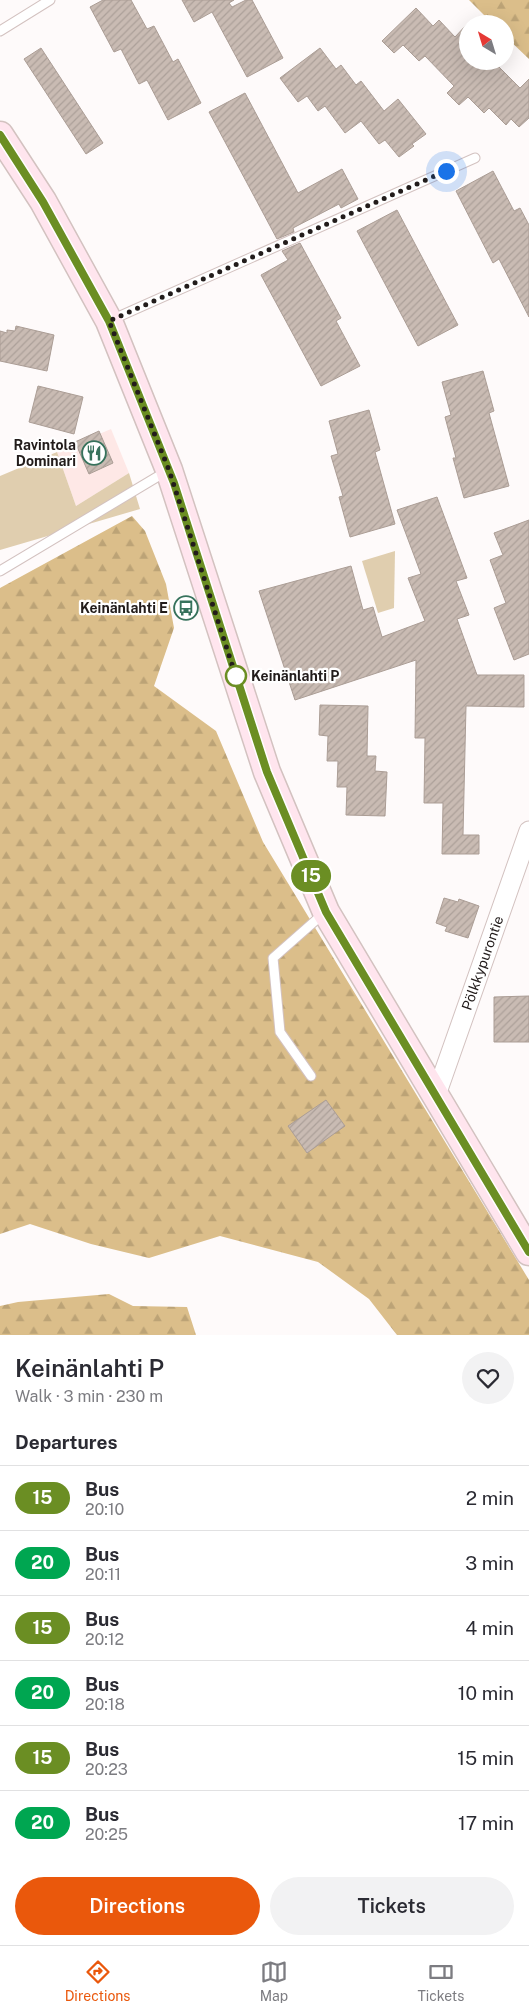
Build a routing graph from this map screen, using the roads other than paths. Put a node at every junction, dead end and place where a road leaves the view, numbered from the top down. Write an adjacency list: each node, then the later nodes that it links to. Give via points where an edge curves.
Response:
1 (50, 0): 2 (lane)
2 (0, 31)
3 (0, 134): 5 (main road, via 43,202)
4 (475, 158): 5 (lane)
5 (109, 321): 6 (main road)
6 (169, 470): 7 (lane); 9 (main road, via 267,772)
7 (0, 572)
8 (529, 831): 11 (street, Pölkkypurontie)
9 (326, 912): 10 (lane, via 273,958 280,1032); 11 (main road)
10 (311, 1076)
11 (436, 1094): 12 (main road)
12 (529, 1252)

